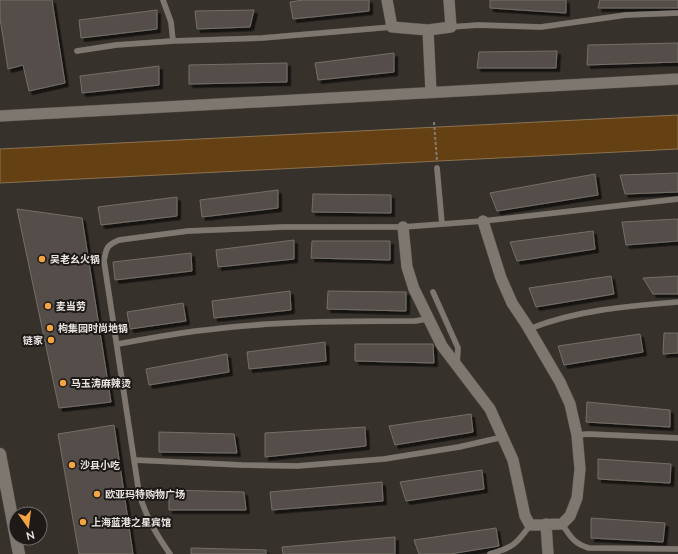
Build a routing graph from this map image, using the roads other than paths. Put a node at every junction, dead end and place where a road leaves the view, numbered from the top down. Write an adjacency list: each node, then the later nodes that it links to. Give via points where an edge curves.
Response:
1 (163, 0): 8 (lane, via 171,22)
2 (387, 0): 5 (street)
3 (449, 0): 6 (street)
4 (678, 13): 6 (lane, via 626,15 541,27)
5 (392, 27): 7 (street); 8 (lane, via 262,38)
6 (451, 27): 7 (street)
7 (428, 30): 11 (street)
8 (173, 41): 9 (lane)
9 (77, 51)
10 (678, 79): 11 (street)
11 (431, 92): 12 (street)
12 (0, 116)
13 (437, 168): 16 (lane)
14 (678, 199): 15 (lane)
15 (483, 221): 16 (lane); 21 (street, via 512,303)
16 (442, 224): 17 (lane)
17 (403, 227): 20 (street, via 414,289); 22 (lane, via 282,227 188,231 110,243 104,261)
18 (432, 292): 23 (lane, via 458,348)
19 (678, 302): 21 (lane, via 581,313)
20 (427, 319): 22 (lane, via 266,324 161,336); 23 (street)
21 (529, 330): 24 (street, via 570,404)
22 (118, 344): 28 (lane)
23 (456, 365): 25 (street, via 490,409)
24 (577, 435): 26 (lane); 30 (street, via 580,469 577,498 570,516)
25 (503, 437): 28 (lane, via 384,459 297,466); 31 (street, via 513,460)
26 (678, 438)
27 (0, 454): 33 (street)
28 (135, 460): 34 (lane, via 144,510)
29 (546, 524): 30 (street); 31 (street); 36 (street)
30 (562, 524): 32 (lane, via 575,542 589,548)
31 (530, 525): 35 (lane, via 514,545)
32 (678, 549)
33 (19, 554)
34 (170, 554)
35 (490, 554)
36 (548, 554)

